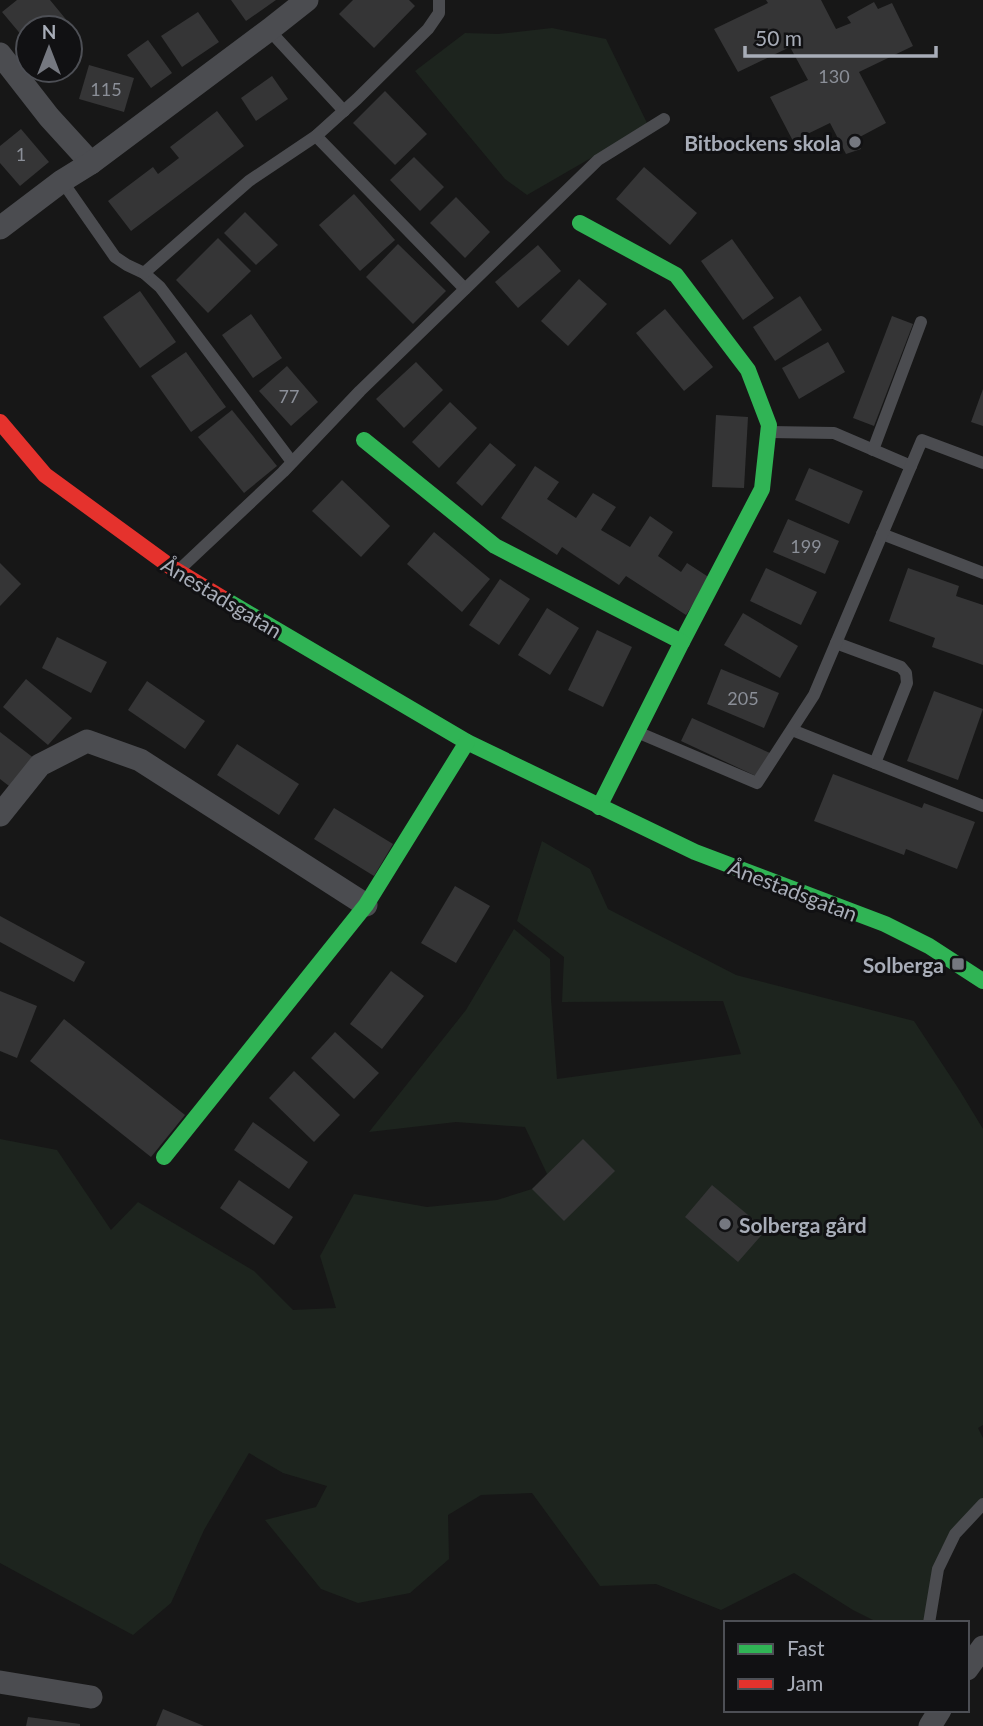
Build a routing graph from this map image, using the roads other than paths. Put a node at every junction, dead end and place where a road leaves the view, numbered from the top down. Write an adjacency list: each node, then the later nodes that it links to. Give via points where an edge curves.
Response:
1 (307, 0): 3 (street)
2 (439, 0): 5 (lane, via 439,13 429,29)
3 (269, 30): 5 (lane); 8 (street)
4 (0, 54): 8 (street)
5 (344, 111): 7 (lane)
6 (664, 119): 13 (lane, via 598,160)
7 (317, 136): 12 (lane, via 249,181); 13 (lane)
8 (90, 163): 9 (street)
9 (62, 181): 11 (street); 12 (lane, via 114,257)
10 (580, 222): 16 (street, via 676,275 748,370)
11 (0, 228)
12 (144, 273): 19 (lane, via 160,287)
13 (465, 289): 19 (lane)
14 (921, 323): 18 (lane)
15 (0, 422): 23 (street, Ånestadsgatan, via 44,475)
16 (768, 432): 18 (lane, via 834,433); 25 (street, via 762,489)
17 (364, 440): 25 (street, via 495,546)
18 (873, 450): 21 (lane)
19 (292, 461): 23 (lane)
20 (983, 463): 21 (lane, via 922,440)
21 (911, 466): 22 (lane)
22 (882, 534): 24 (lane); 26 (lane)
23 (177, 571): 29 (street, Ånestadsgatan)
24 (983, 573)
25 (682, 642): 28 (street)
26 (836, 643): 27 (lane, via 814,695); 30 (lane, via 901,667 906,673 907,683)
27 (792, 730): 28 (lane, via 757,783); 30 (lane)
28 (637, 732): 32 (street)
29 (467, 742): 32 (street, Ånestadsgatan); 34 (street)
30 (875, 763): 31 (lane)
31 (983, 806)
32 (599, 807): 35 (street, Ånestadsgatan, via 695,852 885,924)
33 (0, 815): 34 (street, via 40,765 87,741 140,760)
34 (366, 905): 36 (street)
35 (983, 981)
36 (164, 1157)
37 (983, 1504): 38 (lane, via 955,1534 938,1569)
38 (929, 1621)
39 (983, 1647): 40 (street)
40 (969, 1666)
41 (0, 1682): 42 (street)
42 (91, 1697)

